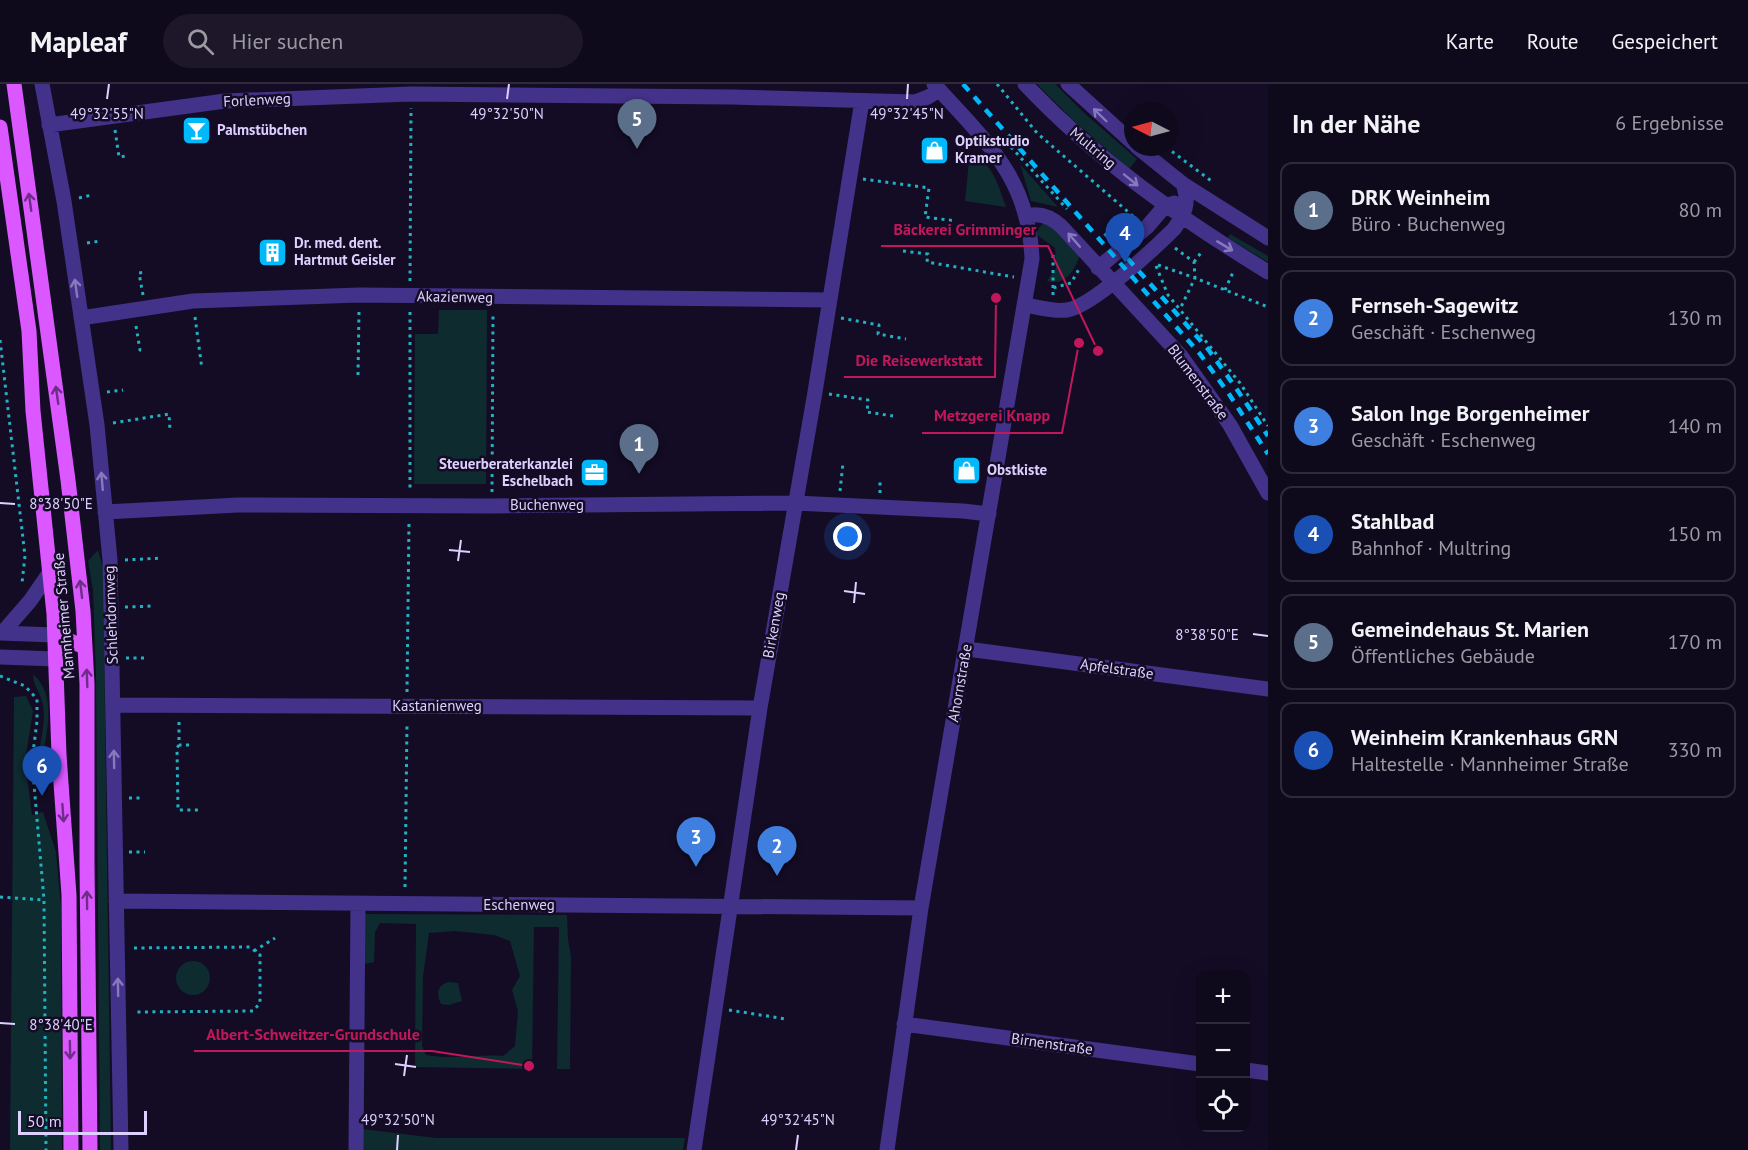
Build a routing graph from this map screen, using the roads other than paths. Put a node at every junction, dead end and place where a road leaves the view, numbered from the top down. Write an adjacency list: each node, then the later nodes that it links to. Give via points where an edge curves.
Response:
1 (14, 84): 30 (main road, Mannheimer Straße, one-way to 1, via 68,480)
2 (42, 84): 7 (street, Schlehdornweg)
3 (1025, 84): 12 (street, Multring, one-way to 12, via 1068,127)
4 (1068, 84): 9 (street, Multring, one-way to 4)
5 (937, 87): 6 (street, Forlenweg, via 928,97 915,102); 15 (street, Ahornstraße, via 1001,160 1016,186)
6 (862, 101): 7 (street, Forlenweg, via 411,94 225,101); 21 (street, Birkenweg)
7 (49, 125): 22 (street, Schlehdornweg, one-way to 7)
8 (0, 127): 27 (main road, Mannheimer Straße, via 29,331)
9 (1124, 136)
10 (1158, 156): 11 (street, Multring)
11 (1183, 184): 13 (street, via 1187,195); 14 (street, Multring)
12 (1165, 206): 13 (street, Multring); 17 (street, via 1147,227)
13 (1185, 210): 14 (street, Multring); 18 (street, Multring, one-way to 18); 19 (street, via 1163,240)
14 (1229, 214): 16 (street, Multring)
15 (1026, 216): 17 (street, Blumenstraße, one-way to 15, via 1053,219 1039,214); 20 (street, Ahornstraße, via 1032,259)
16 (1268, 238)
17 (1098, 268): 19 (street, Blumenstraße)
18 (1268, 272)
19 (1113, 282): 20 (street, via 1079,307 1066,311); 23 (street, Blumenstraße, via 1187,365 1230,425)
20 (1025, 305): 26 (street, Ahornstraße)
21 (829, 308): 22 (street, Akazienweg, via 359,296 193,301); 24 (street, Birkenweg)
22 (81, 318): 25 (street, Schlehdornweg, one-way to 22)
23 (1268, 493)
24 (795, 503): 25 (street, Buchenweg, via 238,505); 26 (street, Buchenweg); 36 (street, Birkenweg)
25 (105, 512): 35 (street, Schlehdornweg, via 110,560)
26 (989, 514): 31 (street, Ahornstraße)
27 (50, 572): 28 (street); 29 (main road, Mannheimer Straße)
28 (1, 633): 29 (street)
29 (55, 635): 30 (main road); 33 (main road, Mannheimer Straße)
30 (85, 647): 33 (main road); 46 (main road, Mannheimer Straße, one-way to 30)
31 (967, 649): 34 (street, Apfelstraße); 40 (street, Ahornstraße)
32 (0, 657): 33 (street)
33 (56, 659): 45 (main road, Mannheimer Straße, one-way to 45, via 69,895)
34 (1268, 689)
35 (113, 705): 36 (street, Kastanienweg); 37 (street, Schlehdornweg, one-way to 35)
36 (760, 708): 39 (street, Birkenweg)
37 (116, 901): 38 (street, Eschenweg); 47 (street, Schlehdornweg, one-way to 37)
38 (358, 903): 39 (street, Eschenweg); 48 (street)
39 (730, 907): 40 (street, Eschenweg); 49 (street, Birkenweg)
40 (921, 908): 41 (street, Ahornstraße)
41 (904, 1023): 42 (street, Birnenstraße); 50 (street, Ahornstraße)
42 (1196, 1063)
43 (1250, 1071): 44 (street)
44 (1268, 1073)
45 (71, 1150)
46 (90, 1150)
47 (121, 1150)
48 (356, 1150)
49 (694, 1150)
50 (887, 1150)

